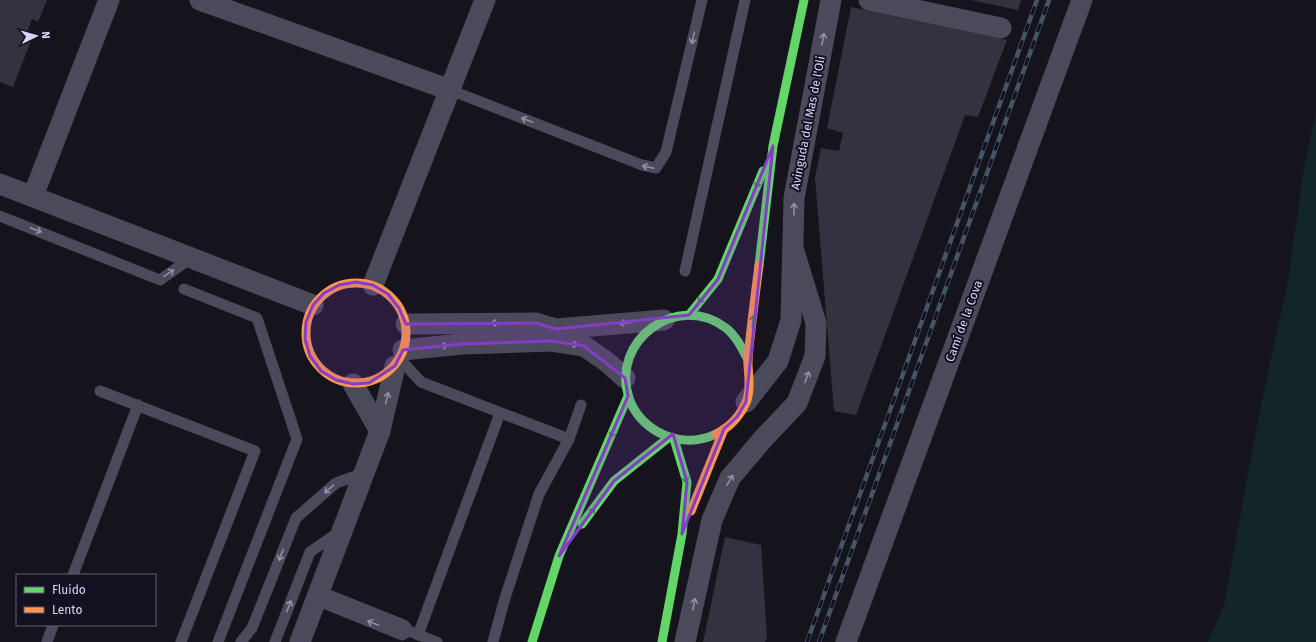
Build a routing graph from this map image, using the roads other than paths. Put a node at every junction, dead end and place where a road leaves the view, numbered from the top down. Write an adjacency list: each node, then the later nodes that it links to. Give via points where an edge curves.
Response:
1 (109, 0): 14 (street)
2 (200, 0): 11 (street)
3 (485, 0): 11 (street)
4 (702, 0): 11 (lane, one-way to 11, via 666,152 656,168 642,165)
5 (745, 0): 18 (lane)
6 (804, 0): 12 (main road)
7 (831, 0): 16 (street, Avinguda del Mas de l'Oli, one-way to 7, via 794,198)
8 (869, 0): 10 (street)
9 (1082, 0): 57 (street, Camí de la Cova)
10 (1002, 28)
11 (450, 90): 19 (street)
12 (773, 146): 22 (main road, one-way to 22, via 718,279); 26 (main road, one-way to 12)
13 (0, 184): 14 (street)
14 (32, 196): 17 (street)
15 (0, 216): 17 (lane, one-way to 17, via 160,280)
16 (793, 248): 30 (street, Avinguda del Mas de l'Oli, via 791,320 778,361); 56 (street, Avinguda del Mas de l'Oli, one-way to 16, via 712,520 730,478 797,403 815,356 816,323)
17 (191, 258): 21 (street)
18 (685, 271)
19 (373, 286): 21 (main road, via 356,282 339,285 324,293); 24 (main road, via 388,294 399,308)
20 (184, 289): 48 (lane, via 257,318 297,439)
21 (313, 305): 27 (main road, via 306,322 305,340 310,356 321,371 336,380)
22 (689, 315): 23 (main road); 26 (main road, via 708,318 726,328 740,342)
23 (664, 320): 24 (street, one-way to 24, via 556,329 536,323); 28 (main road, via 648,330 636,343 628,360)
24 (406, 324): 25 (main road, via 406,337)
25 (399, 358): 27 (main road, via 383,376 369,383); 28 (street, one-way to 28, via 462,344 552,341 584,346 607,362); 33 (lane, via 421,382); 35 (street, one-way to 25)
26 (748, 360): 30 (main road, via 751,381)
27 (353, 384): 35 (street)
28 (627, 387): 36 (main road, via 637,414 651,428); 41 (main road, one-way to 41)
29 (100, 390): 31 (lane)
30 (746, 402): 34 (main road, via 737,417)
31 (138, 405): 42 (lane); 47 (lane, via 255,451)
32 (582, 405): 37 (lane)
33 (500, 413): 37 (lane); 45 (lane)
34 (724, 429): 36 (main road, via 709,437 692,441); 40 (main road)
35 (380, 431): 38 (street)
36 (671, 438): 40 (main road, one-way to 40, via 687,482); 41 (main road, one-way to 36, via 614,481)
37 (568, 439): 53 (lane, via 539,494)
38 (364, 473): 39 (street); 49 (lane, one-way to 49, via 336,483 296,518 252,628)
39 (342, 530): 43 (street); 50 (lane, one-way to 39, via 310,552)
40 (682, 534): 55 (main road)
41 (559, 556): 54 (main road)
42 (72, 574)
43 (317, 596): 45 (lane, one-way to 43, via 402,635); 51 (street)
44 (53, 626): 46 (lane)
45 (413, 633): 52 (lane)
46 (47, 642)
47 (181, 642)
48 (218, 642)
49 (241, 642)
50 (275, 642)
51 (300, 642)
52 (437, 642)
53 (493, 642)
54 (532, 642)
55 (662, 642)
56 (686, 642)
57 (846, 642)

